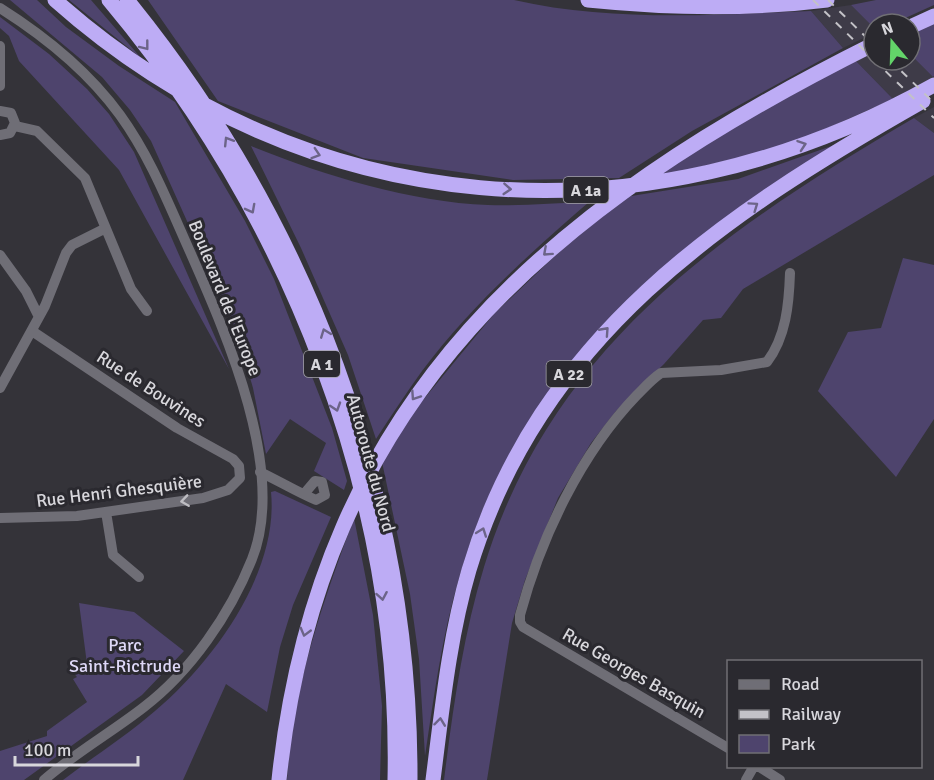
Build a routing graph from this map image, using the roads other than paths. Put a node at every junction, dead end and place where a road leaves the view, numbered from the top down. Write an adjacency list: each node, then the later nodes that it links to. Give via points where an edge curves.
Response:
1 (55, 0): 13 (highway, A 1a, one-way to 13, via 118,52 182,92 262,132 315,153 399,176 503,189 589,190 655,184 730,169)
2 (109, 0): 35 (highway, Autoroute du Nord / A 1, one-way to 35, via 187,102 233,176 292,290 322,365 358,478 381,589 392,674)
3 (127, 0): 36 (highway, Autoroute du Nord / A 1, one-way to 3, via 406,663 392,566 368,461 340,373 301,277 237,155 189,81)
4 (588, 0): 5 (highway, via 692,6)
5 (827, 0)
6 (0, 3): 8 (street, Boulevard de l'Europe)
7 (0, 8): 8 (street, Boulevard de l'Europe)
8 (22, 22): 24 (street, Boulevard de l'Europe, via 68,58 99,89 148,159 234,358)
9 (0, 46): 11 (street)
10 (862, 50): 34 (highway, one-way to 34, via 737,117 658,166 592,214 480,317 428,378 389,436 338,537 319,586 298,659)
11 (0, 86)
12 (932, 89): 13 (highway, A 22)
13 (907, 105): 37 (highway, A 22, one-way to 13, via 447,668 469,569 509,471 560,386 611,324 698,246)
14 (0, 111): 15 (street, via 11,113)
15 (15, 126): 16 (street, via 8,134); 17 (street, via 39,133 85,178)
16 (0, 135)
17 (104, 229): 20 (street, via 130,289); 21 (street, via 66,252)
18 (0, 255): 21 (street)
19 (790, 273): 30 (street, Rue Georges Basquin, via 788,308 776,351 767,362 722,370 661,373 608,428 558,510 520,615 523,627)
20 (147, 311)
21 (39, 317): 22 (street)
22 (32, 331): 23 (street); 25 (street, Rue de Bouvines, via 177,428 234,459 240,469)
23 (0, 388)
24 (260, 472): 26 (street); 32 (street, Boulevard de l'Europe, via 263,507 258,544 237,590 206,640 151,702)
25 (238, 481): 27 (street, Rue Henri Ghesquière, one-way to 27, via 228,490 208,497)
26 (304, 494)
27 (106, 512): 28 (street, Rue Henri Ghesquière); 29 (street, via 112,555)
28 (0, 518)
29 (139, 577)
30 (727, 747)
31 (761, 768): 38 (street)
32 (49, 776): 33 (street, Boulevard de l'Europe)
33 (39, 780)
34 (279, 780)
35 (395, 780)
36 (410, 780)
37 (433, 780)
38 (780, 780)

